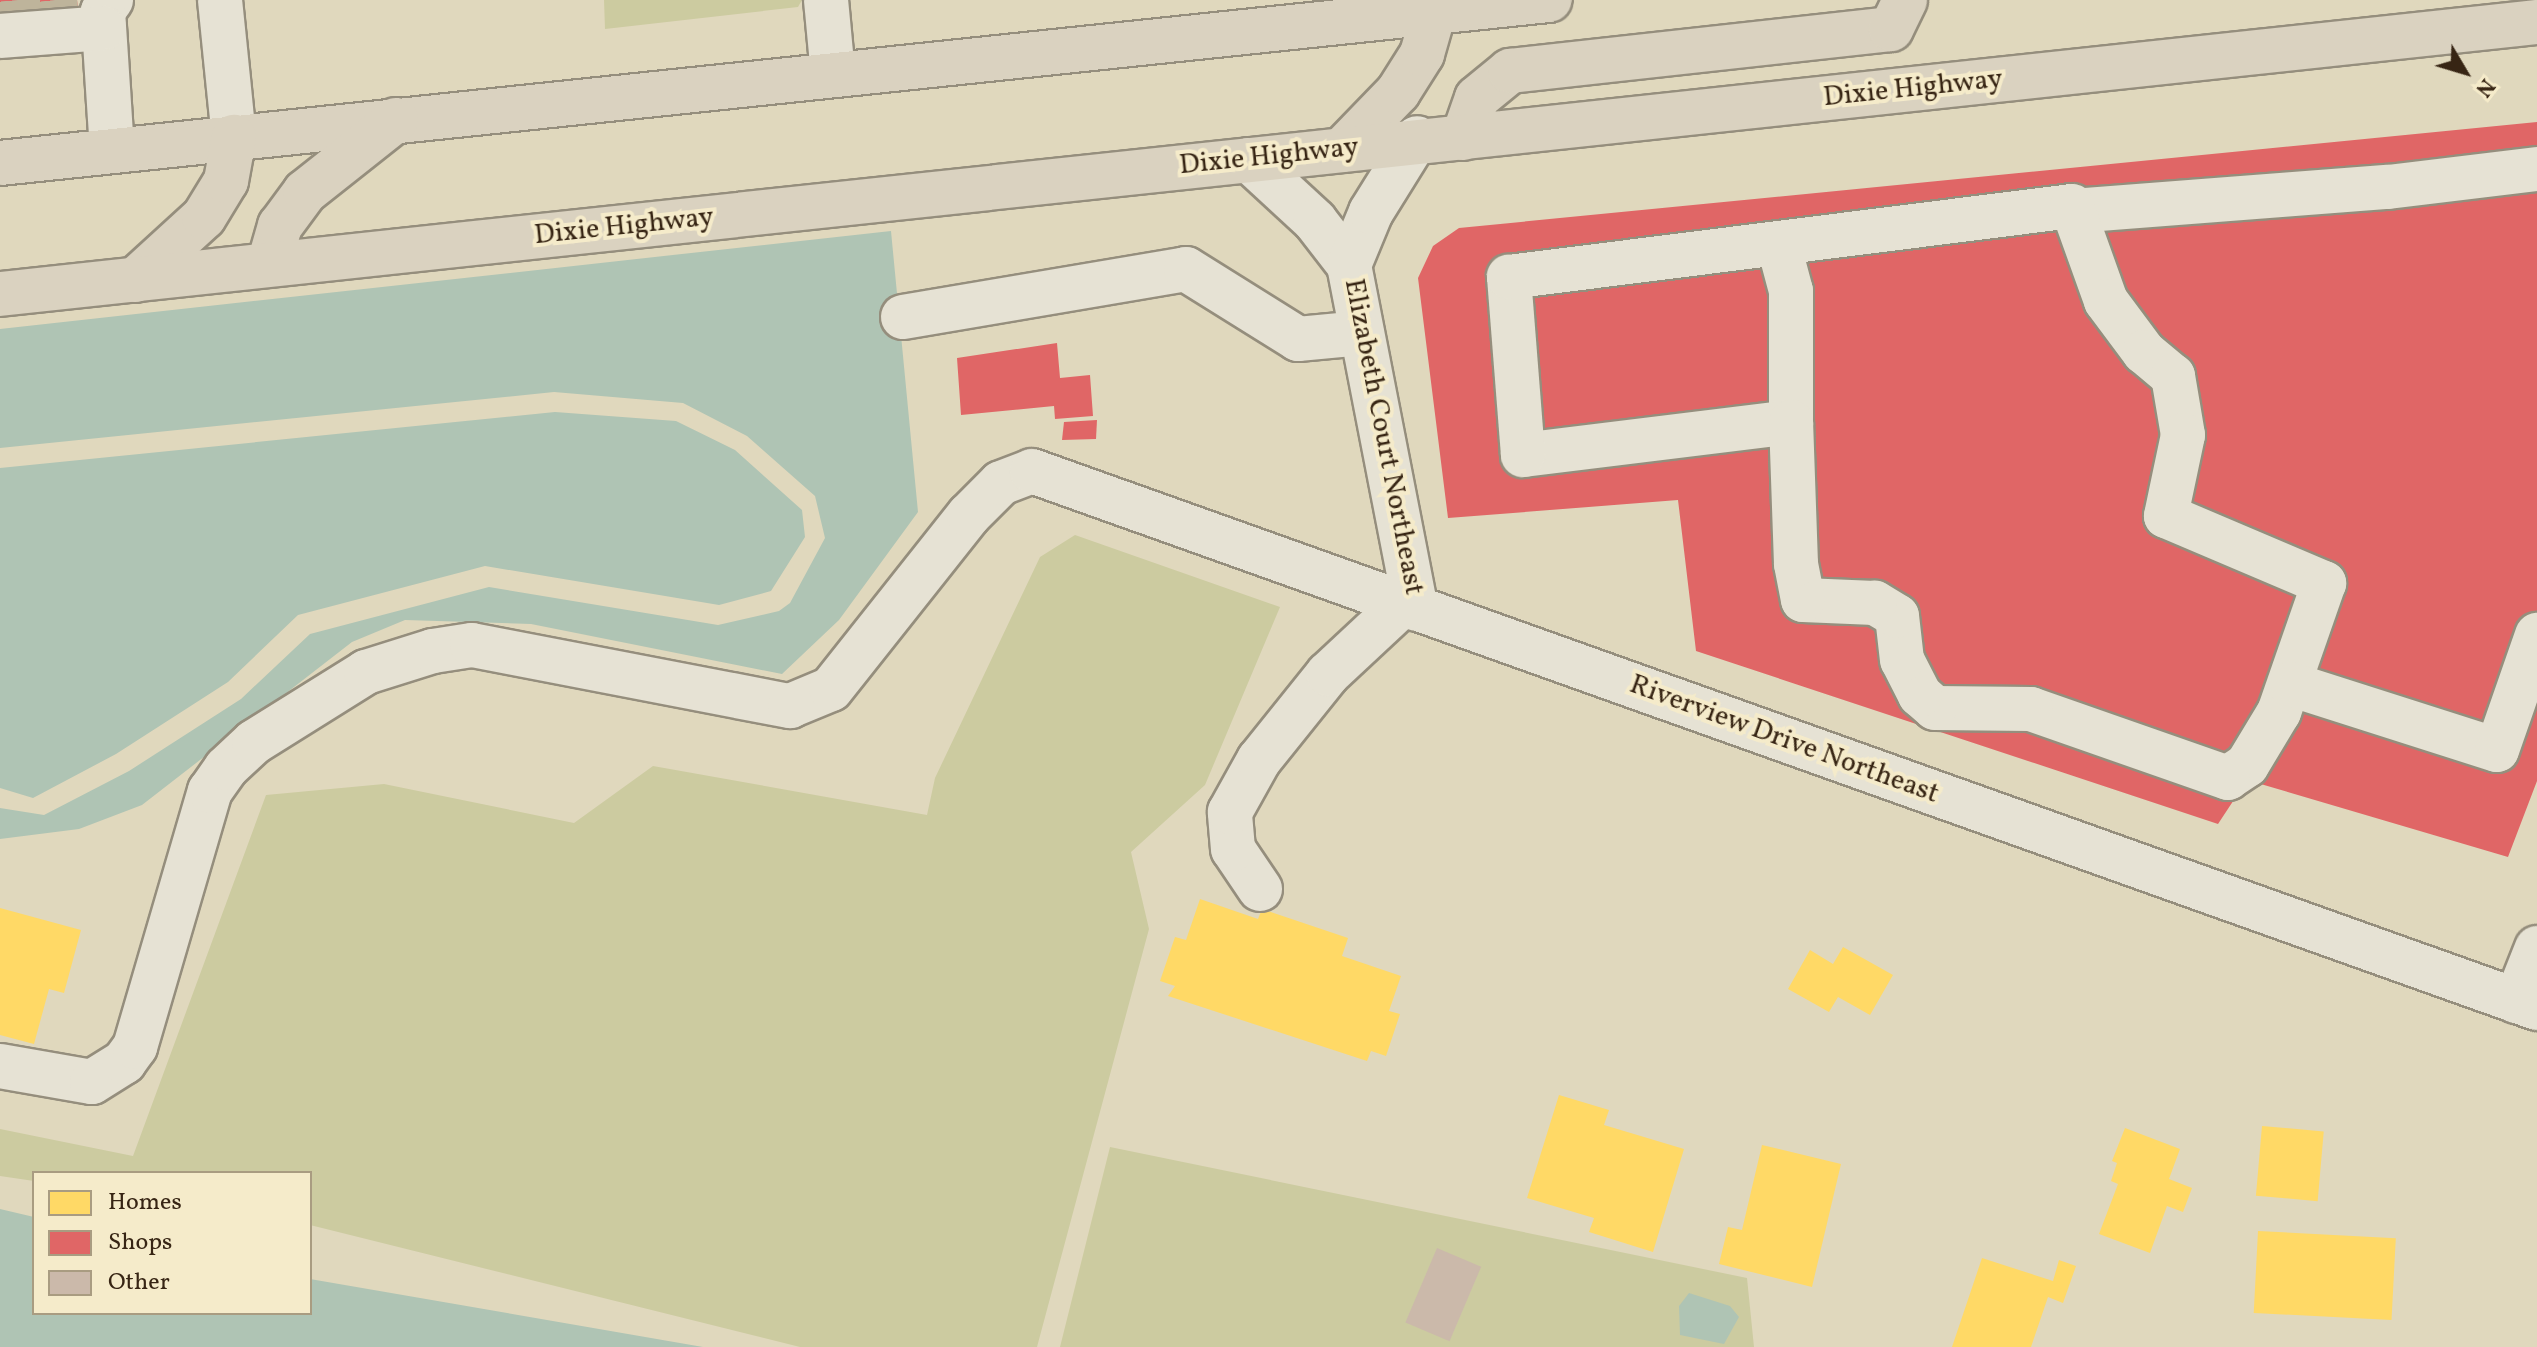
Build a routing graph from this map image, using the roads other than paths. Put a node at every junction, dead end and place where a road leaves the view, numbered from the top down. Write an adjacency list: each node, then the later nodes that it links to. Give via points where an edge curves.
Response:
1 (220, 0): 11 (street)
2 (826, 0): 9 (street)
3 (1549, 0): 5 (main road)
4 (1905, 0): 13 (main road, via 1891,29 1510,71 1477,98)
5 (1433, 6): 9 (main road); 14 (main road, via 1422,54 1398,92)
6 (108, 14): 8 (street); 15 (street)
7 (2528, 17): 13 (main road, Dixie Highway)
8 (31, 29)
9 (833, 74): 10 (main road)
10 (396, 120): 11 (main road); 21 (main road, via 305,192 280,226)
11 (234, 137): 15 (main road); 23 (main road, via 226,181 204,217)
12 (1417, 138): 13 (main road, Dixie Highway); 14 (main road, Dixie Highway); 22 (street, Elizabeth Court Northeast, via 1371,212)
13 (1463, 138)
14 (1342, 150): 16 (main road, Dixie Highway)
15 (112, 151): 17 (main road)
16 (1249, 160): 21 (main road, Dixie Highway); 22 (street, Elizabeth Court Northeast, via 1315,221)
17 (0, 163)
18 (2537, 169): 19 (street, via 2325,193)
19 (2073, 211): 20 (street, via 2072,206); 30 (street, via 2106,301 2144,352 2173,376 2183,435 2166,516 2324,583)
20 (1779, 246): 27 (street, via 1791,291); 27 (street, via 1509,277 1523,455)
21 (269, 264): 23 (main road, Dixie Highway)
22 (1349, 265): 26 (street, Elizabeth Court Northeast)
23 (135, 280): 24 (main road, Dixie Highway)
24 (0, 294)
25 (903, 317): 26 (street, via 1186,269 1298,339)
26 (1362, 333): 28 (street, Elizabeth Court Northeast)
27 (1791, 422): 30 (street, via 1796,564 1803,600 1875,603 1897,616 1902,660 1920,695 1935,708 2031,709 2228,778 2247,765)
28 (1410, 606): 31 (street, via 1328,674 1259,760 1230,812 1233,849); 33 (street, Riverview Drive Northeast); 34 (street, Riverview Drive Northeast, via 1032,471 1001,483 969,515 831,689 790,706 472,645 366,672 254,742 210,791 135,1047 124,1062 92,1082)
29 (2537, 635): 30 (street, via 2497,750)
30 (2290, 684)
31 (1260, 889)
32 (2537, 948): 33 (street)
33 (2527, 1004)
34 (0, 1066)

